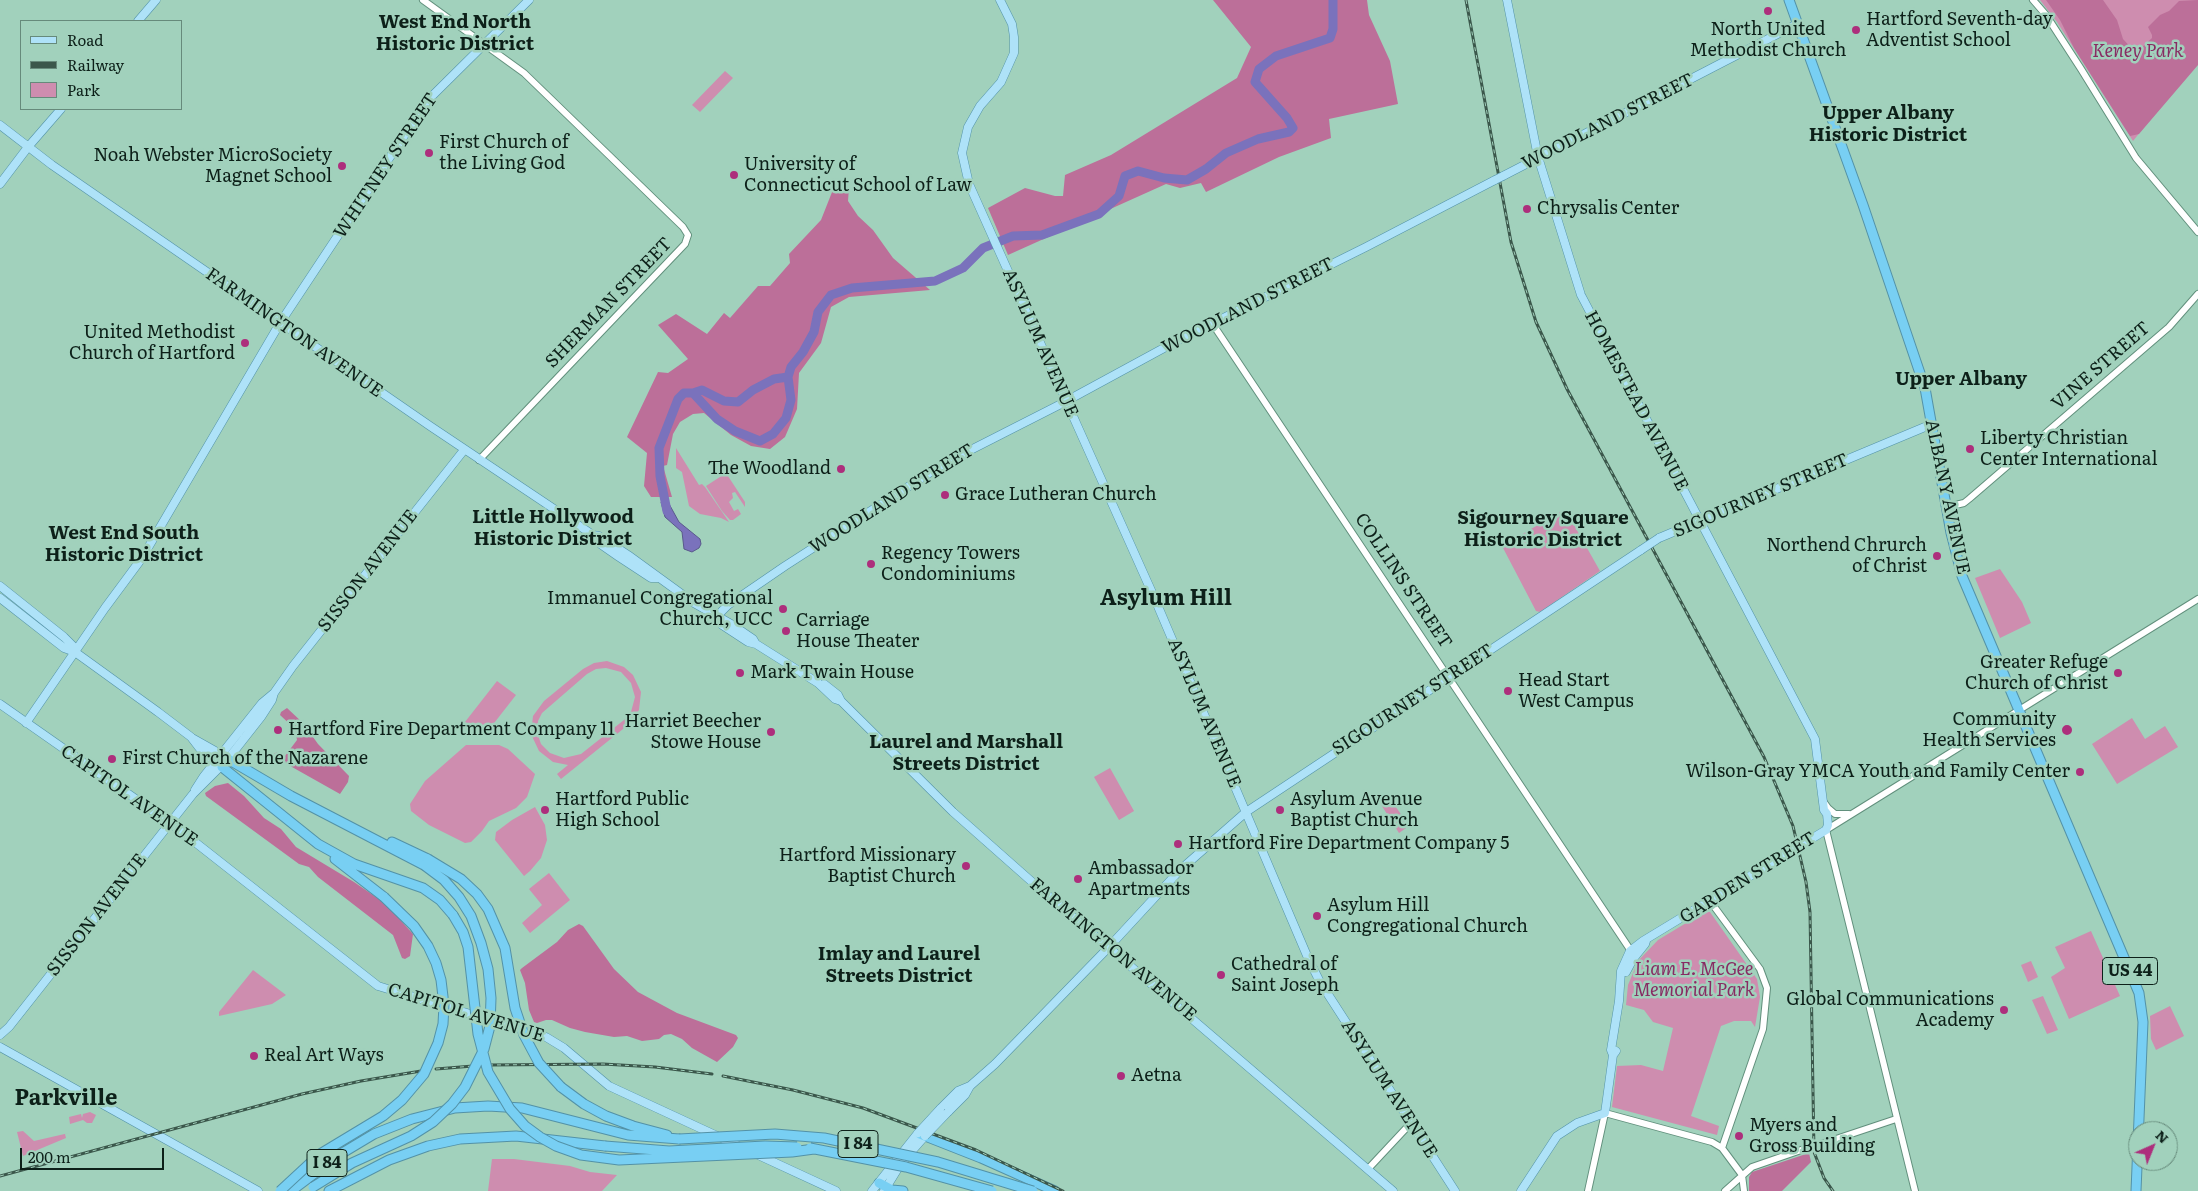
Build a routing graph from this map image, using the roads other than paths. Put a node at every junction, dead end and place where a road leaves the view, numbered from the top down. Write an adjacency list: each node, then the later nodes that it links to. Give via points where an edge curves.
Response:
1 (156, 0): 8 (main road)
2 (423, 0): 10 (street, SHERMAN STREET)
3 (528, 0): 10 (main road, WHITNEY STREET)
4 (1000, 0): 20 (main road, ASYLUM AVENUE, via 1012,24 1014,53 1001,82 971,119 962,152 969,184)
5 (1507, 0): 14 (main road, HOMESTEAD AVENUE)
6 (1789, 0): 9 (highway, ALBANY AVENUE / US 44)
7 (2033, 0): 16 (street, via 2082,69 2136,158)
8 (139, 20)
9 (1797, 24): 14 (main road, WOODLAND STREET); 21 (highway, ALBANY AVENUE / US 44, via 1913,349)
10 (484, 44): 18 (main road, WHITNEY STREET, via 428,102); 23 (street, SHERMAN STREET, via 524,73 688,235 686,243)
11 (60, 110): 13 (main road)
12 (0, 125): 13 (main road, FARMINGTON AVENUE)
13 (28, 147): 15 (main road); 18 (main road, FARMINGTON AVENUE)
14 (1538, 157): 19 (main road, WOODLAND STREET); 25 (main road, HOMESTEAD AVENUE, via 1581,297)
15 (0, 184)
16 (2198, 232)
17 (2198, 294): 24 (street, VINE STREET, via 2169,327 1969,499)
18 (280, 323): 22 (main road, FARMINGTON AVENUE); 30 (main road, WHITNEY STREET, via 148,548)
19 (1212, 323): 20 (main road, WOODLAND STREET); 31 (street, COLLINS STREET)
20 (1066, 401): 29 (main road, WOODLAND STREET, via 915,480 728,605); 39 (main road, ASYLUM AVENUE)
21 (1932, 424): 24 (highway, ALBANY AVENUE / US 44); 25 (main road, SIGOURNEY STREET)
22 (464, 450): 23 (main road, FARMINGTON AVENUE); 36 (main road, SISSON AVENUE, via 292,666 272,700)
23 (479, 460): 29 (main road, FARMINGTON AVENUE, via 596,541)
24 (1947, 507): 33 (highway, ALBANY AVENUE / US 44, via 1962,576)
25 (1700, 521): 31 (main road, SIGOURNEY STREET, bridge, via 1659,538); 38 (main road, HOMESTEAD AVENUE, via 1815,739)
26 (0, 586): 30 (main road, via 64,637)
27 (0, 598): 30 (main road, via 64,648)
28 (2198, 599): 33 (street, GARDEN STREET)
29 (716, 617): 46 (main road, FARMINGTON AVENUE, via 719,623 748,642 826,685 838,695 954,812)
30 (75, 652): 34 (main road, WHITNEY STREET); 35 (main road)
31 (1449, 677): 39 (main road, SIGOURNEY STREET); 47 (street, COLLINS STREET)
32 (0, 704): 34 (main road, CAPITOL AVENUE)
33 (2018, 710): 40 (street, GARDEN STREET); 78 (highway, ALBANY AVENUE / US 44, via 2139,993 2142,1022)
34 (26, 723): 41 (main road, CAPITOL AVENUE)
35 (191, 737): 36 (main road); 37 (main road)
36 (225, 757): 37 (main road, SISSON AVENUE); 44 (highway, via 291,796)
37 (218, 764): 41 (main road, SISSON AVENUE); 43 (highway)
38 (1823, 801): 40 (street, via 1835,814); 42 (main road, HOMESTEAD AVENUE, via 1823,826)
39 (1246, 812): 46 (main road, SIGOURNEY STREET, via 1193,857); 52 (main road, ASYLUM AVENUE, via 1320,982)
40 (1851, 814): 42 (street, GARDEN STREET)
41 (170, 823): 48 (main road, SISSON AVENUE, via 9,1028); 65 (main road, CAPITOL AVENUE, via 378,986 546,1037 610,1086)
42 (1826, 830): 45 (main road, GARDEN STREET); 51 (street)
43 (318, 844): 56 (highway, bridge, via 354,864 423,888 453,915 468,947 478,1034 486,1068 510,1110 536,1134 575,1153 619,1160); 61 (highway, bridge, via 384,897 414,926 428,946 441,980 443,1024 424,1074 405,1098 383,1116 315,1158)
44 (426, 862): 54 (highway, bridge, via 452,872 467,884 491,915 506,951 516,1012 539,1063 561,1087 587,1106 618,1121); 63 (highway, bridge, via 459,897 474,923 482,947 489,978 491,1011 482,1054 463,1090 433,1122 407,1138 352,1163)
45 (1710, 901): 47 (main road, GARDEN STREET, via 1646,941); 55 (street, via 1760,969 1767,988 1763,1029)
46 (1108, 948): 53 (main road, SIGOURNEY STREET, bridge, via 995,1064 970,1086 958,1091); 57 (main road, FARMINGTON AVENUE)
47 (1633, 953): 50 (main road, via 1621,971)
48 (0, 1035)
49 (0, 1047): 60 (main road)
50 (1605, 1112): 55 (street, via 1703,1138); 73 (main road, via 1577,1123 1557,1136); 74 (street)
51 (1896, 1119): 58 (street, bridge, via 1754,1166); 77 (street)
52 (1411, 1123): 57 (street); 72 (main road, ASYLUM AVENUE)
53 (921, 1135): 59 (main road, SIGOURNEY STREET, bridge); 70 (highway)
54 (679, 1139): 62 (highway, I 84, via 616,1132 528,1109 473,1107 446,1110 391,1126 365,1139); 69 (highway, I 84, bridge, via 775,1134 820,1137 924,1158)
55 (1722, 1148): 58 (street)
56 (814, 1149): 64 (highway, I 84, bridge, via 772,1146 669,1151 524,1137 480,1137 434,1145 385,1161); 68 (highway, I 84, bridge, via 906,1167)
57 (1368, 1169): 71 (main road, FARMINGTON AVENUE)
58 (1742, 1175): 75 (street); 76 (street)
59 (883, 1187): 66 (main road, SIGOURNEY STREET); 67 (highway)
60 (258, 1191)
61 (280, 1191)
62 (291, 1191)
63 (308, 1191)
64 (328, 1191)
65 (836, 1191)
66 (872, 1191)
67 (903, 1191)
68 (992, 1191)
69 (1033, 1191)
70 (1055, 1191)
71 (1393, 1191)
72 (1455, 1191)
73 (1521, 1191)
74 (1588, 1191)
75 (1725, 1191)
76 (1744, 1191)
77 (1915, 1191)
78 (2136, 1191)

